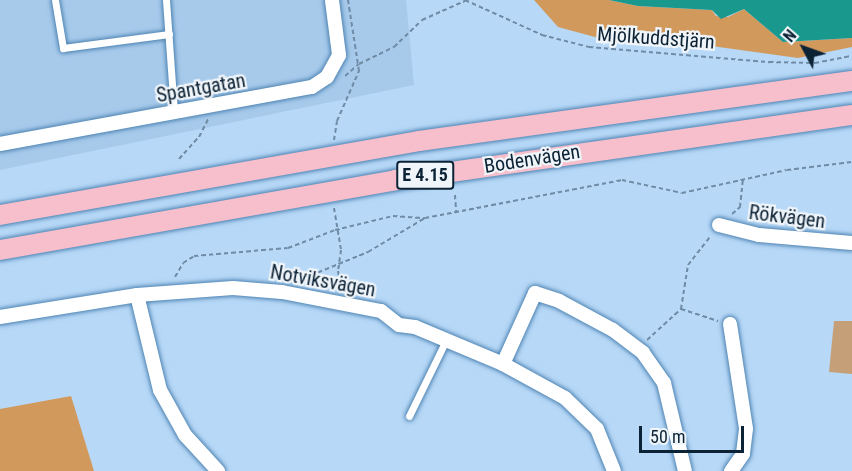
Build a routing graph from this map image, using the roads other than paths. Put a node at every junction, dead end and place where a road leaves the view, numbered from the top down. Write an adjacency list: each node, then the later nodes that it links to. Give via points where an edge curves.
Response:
1 (55, 0): 4 (lane, via 63,48)
2 (166, 0): 4 (lane)
3 (332, 0): 6 (street, Spantgatan, via 340,43 339,55 327,77 300,91)
4 (169, 34): 6 (lane)
5 (852, 81): 9 (main road, Bodenvägen / E 4.15, via 419,141)
6 (174, 112): 8 (street, Spantgatan)
7 (852, 115): 12 (main road, Bodenvägen / E 4.15, via 406,178)
8 (0, 144)
9 (0, 215)
10 (719, 225): 11 (street, Rökvägen, via 759,235)
11 (852, 243)
12 (0, 250)
13 (137, 295): 14 (street, Notviksvägen); 16 (street, Notviksvägen, via 232,288 282,292 381,311 399,325); 19 (street, via 160,390 185,435)
14 (0, 317)
15 (730, 324): 22 (street, via 746,429 743,454)
16 (446, 340): 17 (street, Notviksvägen); 18 (lane)
17 (503, 364): 20 (street, Notviksvägen, via 565,398 597,429); 21 (street, via 528,304 540,292 613,330 639,349 659,375 670,399)
18 (409, 416)
19 (218, 471)
20 (614, 471)
21 (685, 471)
22 (731, 471)

